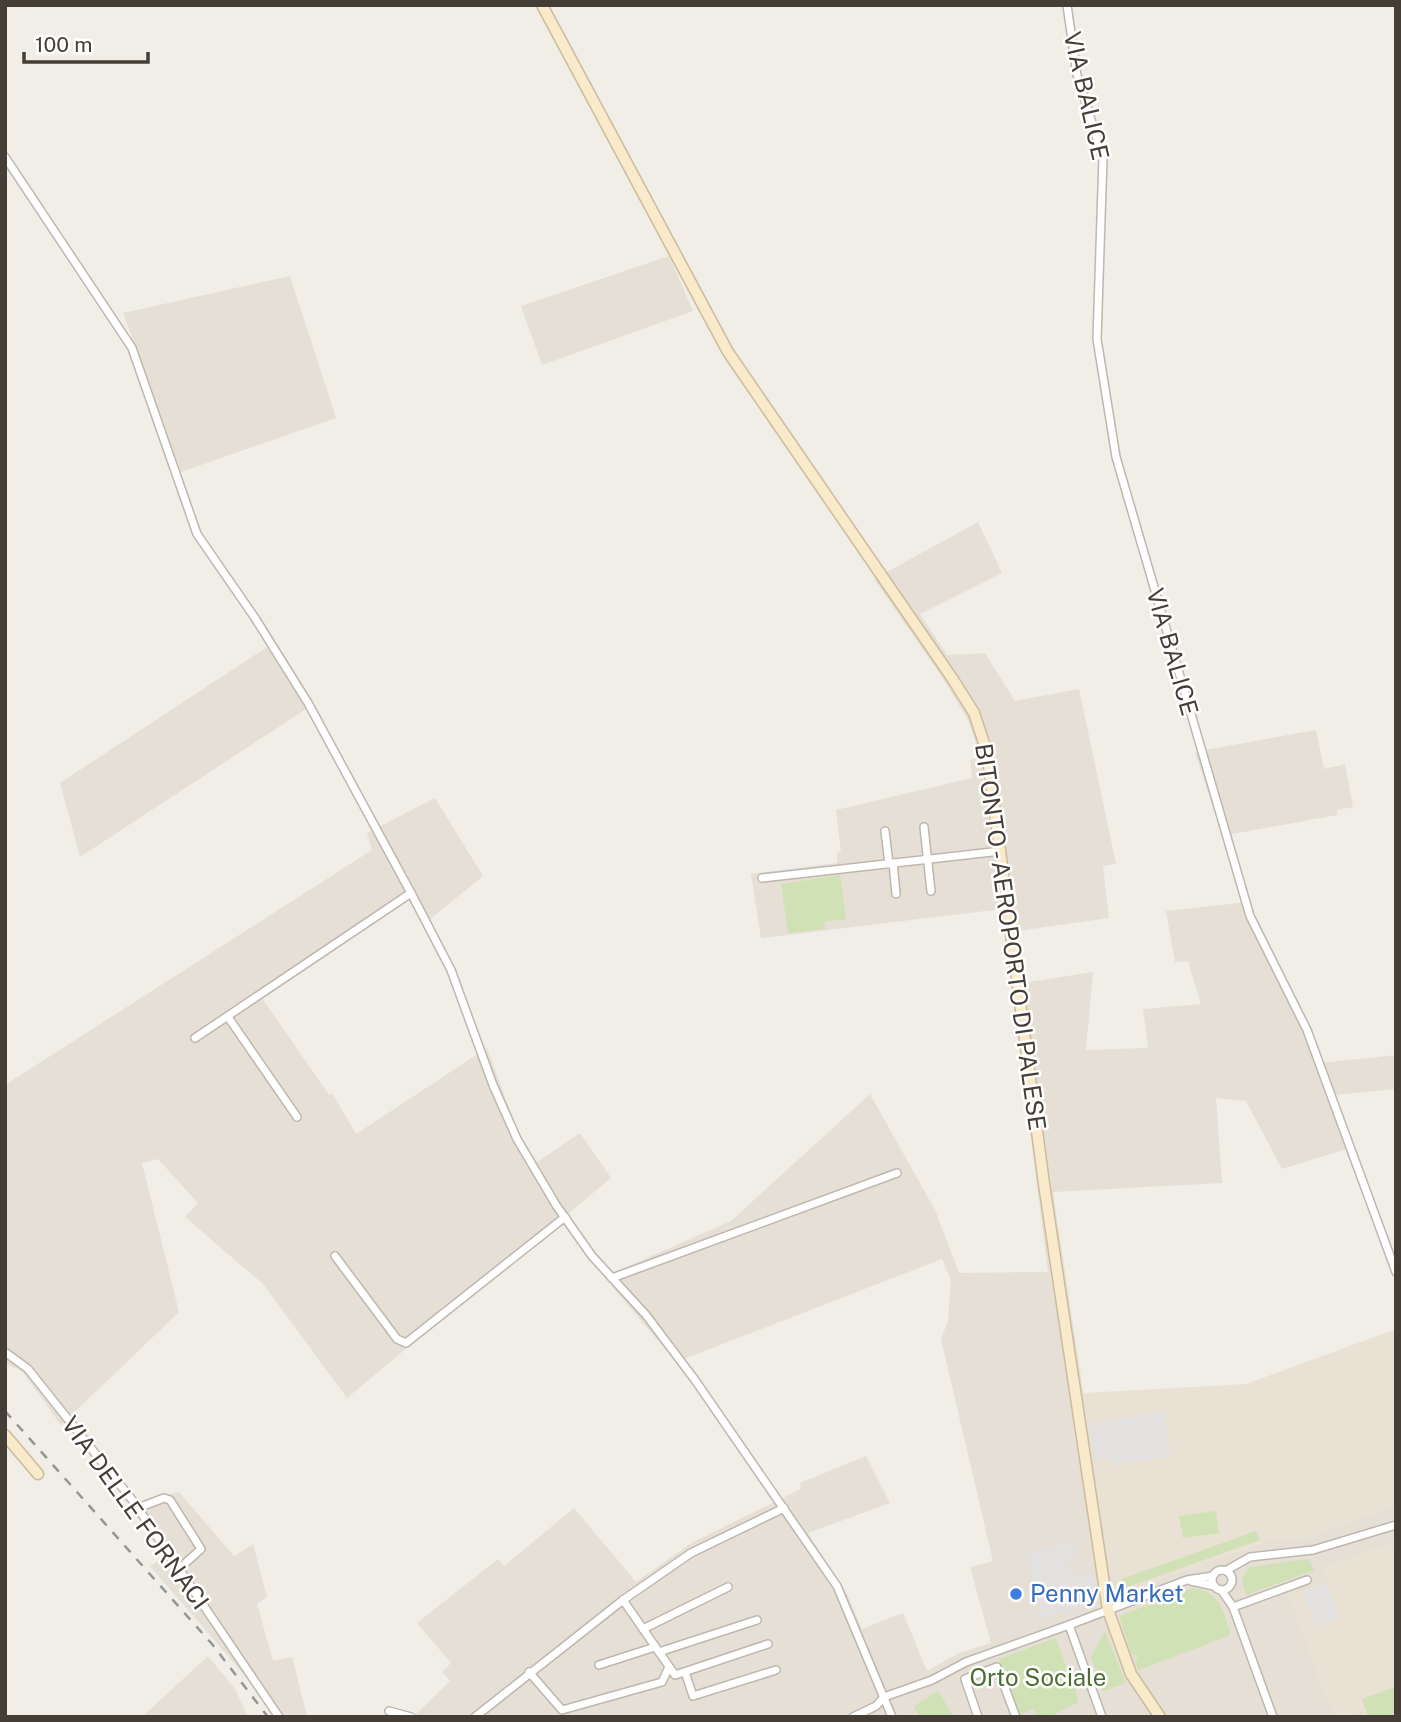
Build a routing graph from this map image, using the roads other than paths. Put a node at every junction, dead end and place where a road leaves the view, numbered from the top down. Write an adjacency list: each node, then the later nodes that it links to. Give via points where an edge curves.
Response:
1 (541, 5): 6 (main road, BITONTO - AEROPORTO DI PALESE, via 727,352 974,713 987,752)
2 (1067, 5): 19 (street, VIA BALICE, via 1077,75 1103,158 1097,339 1116,457 1250,916 1307,1030)
3 (5, 157): 11 (street, via 132,348 197,534 308,704)
4 (923, 827): 7 (street)
5 (885, 831): 8 (street)
6 (1002, 851): 7 (street); 39 (main road, BITONTO - AEROPORTO DI PALESE, via 1044,1184)
7 (927, 859): 8 (street); 10 (street)
8 (891, 864): 9 (street); 12 (street)
9 (762, 878)
10 (931, 891)
11 (411, 893): 13 (street); 17 (street, via 451,970 517,1139)
12 (896, 894)
13 (228, 1017): 14 (street); 15 (street)
14 (195, 1038)
15 (296, 1117)
16 (897, 1172): 20 (street)
17 (565, 1217): 18 (street, via 406,1343 397,1339); 20 (street)
18 (335, 1256)
19 (1396, 1272)
20 (612, 1278): 25 (street, via 695,1380)
21 (5, 1352): 24 (street, VIA DELLE FORNACI, via 29,1369)
22 (5, 1436): 23 (main road)
23 (38, 1474)
24 (138, 1508): 28 (street, VIA DELLE FORNACI); 28 (street, via 170,1500 201,1549)
25 (785, 1508): 37 (street, via 691,1553); 50 (street, via 846,1603)
26 (1396, 1525): 27 (street, via 1313,1550)
27 (1242, 1559): 29 (street); 33 (street)
28 (180, 1568): 52 (street, VIA DELLE FORNACI)
29 (1227, 1570): 30 (street); 33 (street)
30 (1213, 1576): 31 (street); 34 (street)
31 (1186, 1580): 34 (street); 39 (street)
32 (1307, 1580): 38 (street)
33 (1232, 1582): 36 (street); 38 (street)
34 (1214, 1586): 36 (street)
35 (728, 1587): 42 (street)
36 (1222, 1591): 38 (street)
37 (623, 1600): 42 (street); 48 (street)
38 (1233, 1608): 61 (street)
39 (1108, 1610): 41 (street); 60 (main road, BITONTO - AEROPORTO DI PALESE, via 1131,1674)
40 (757, 1620): 44 (street)
41 (1069, 1625): 50 (street); 59 (street)
42 (643, 1629): 44 (street)
43 (768, 1644): 49 (street)
44 (657, 1650): 45 (street); 46 (street)
45 (599, 1665)
46 (669, 1667): 48 (street, via 662,1682 562,1710); 49 (street, via 675,1675)
47 (776, 1670): 49 (street, via 693,1696)
48 (529, 1672): 54 (street)
49 (685, 1672)
50 (884, 1697): 55 (street); 56 (street)
51 (389, 1711): 53 (street)
52 (279, 1717)
53 (411, 1717)
54 (475, 1717)
55 (853, 1717)
56 (892, 1717)
57 (978, 1717): 58 (street, via 965,1679 997,1667)
58 (1016, 1717)
59 (1102, 1717)
60 (1160, 1717)
61 (1273, 1717)

